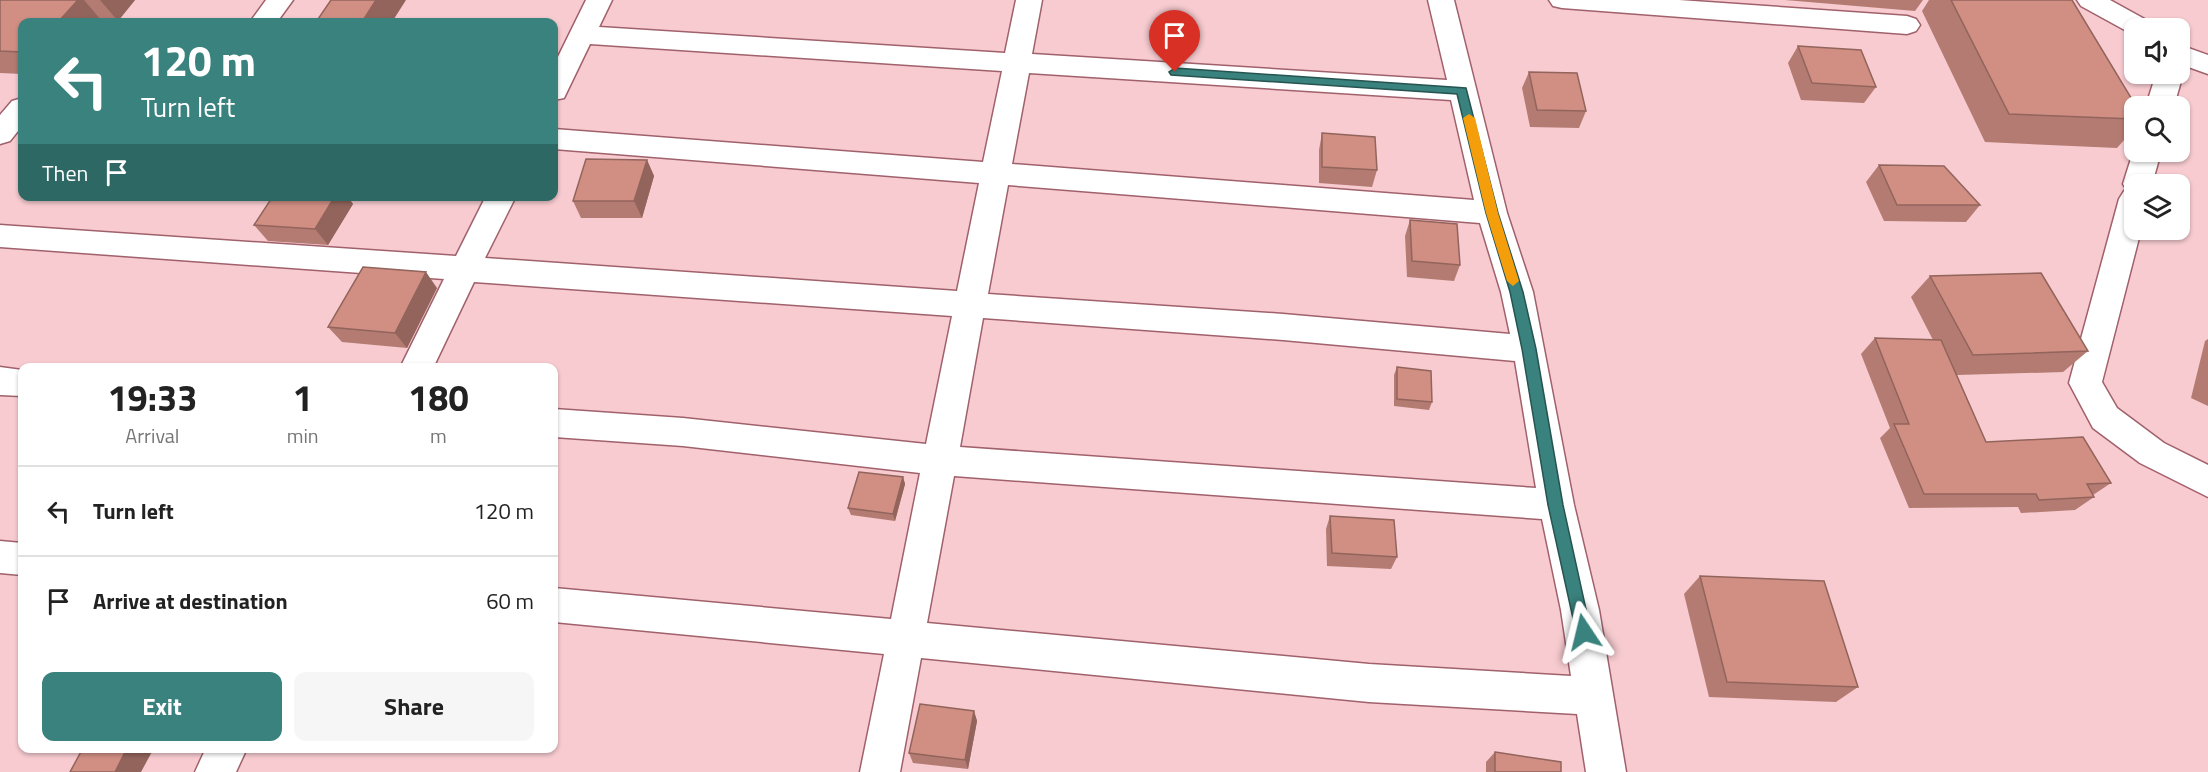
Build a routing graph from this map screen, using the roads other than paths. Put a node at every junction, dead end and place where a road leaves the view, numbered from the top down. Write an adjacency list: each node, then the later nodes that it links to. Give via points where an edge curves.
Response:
1 (280, 0): 7 (street)
2 (599, 0): 10 (street)
3 (1029, 0): 12 (street)
4 (1441, 0): 15 (street)
5 (1562, 0): 9 (street)
6 (2090, 0): 8 (street)
7 (267, 18)
8 (2124, 19)
9 (1907, 25)
10 (581, 35): 12 (street); 14 (street)
11 (2190, 58): 13 (street)
12 (1017, 62): 15 (street); 21 (street)
13 (2208, 66)
14 (558, 83)
15 (1462, 91): 23 (street)
16 (0, 104): 17 (street)
17 (18, 106)
18 (18, 112): 19 (street)
19 (0, 134)
20 (558, 139): 21 (street)
21 (996, 172): 23 (street); 27 (street)
22 (499, 201): 26 (street)
23 (1492, 213): 28 (street, via 1517,292)
24 (0, 236): 26 (street)
25 (2124, 237): 34 (street, via 2085,383 2105,417 2152,453)
26 (466, 267): 27 (street); 29 (street)
27 (971, 304): 28 (street); 33 (street)
28 (1529, 349): 35 (street)
29 (418, 363)
30 (0, 381): 31 (street)
31 (18, 383)
32 (558, 423): 33 (street, via 683,432)
33 (940, 460): 35 (street); 39 (street)
34 (2208, 482)
35 (1556, 505): 40 (street, via 1580,610)
36 (0, 557): 37 (street)
37 (18, 559)
38 (558, 605): 39 (street)
39 (907, 638): 40 (street, via 1369,683); 43 (street)
40 (1594, 696): 44 (street)
41 (224, 753): 42 (street)
42 (215, 772)
43 (880, 772)
44 (1606, 772)

